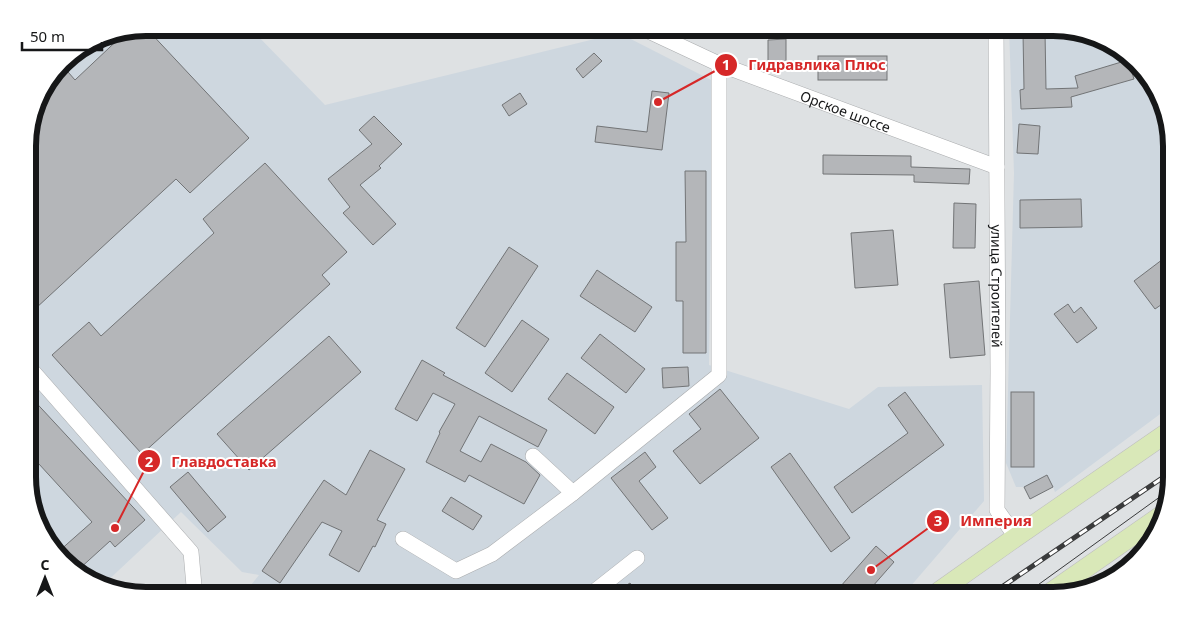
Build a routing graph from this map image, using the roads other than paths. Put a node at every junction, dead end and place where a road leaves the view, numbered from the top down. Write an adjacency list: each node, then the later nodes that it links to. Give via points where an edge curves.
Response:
1 (659, 36): 3 (street, Орское шоссе)
2 (996, 36): 4 (street, улица Строителей)
3 (719, 64): 4 (street, Орское шоссе); 8 (street, via 719,375)
4 (997, 167): 10 (street, улица Строителей, via 997,510)
5 (36, 375): 13 (street, via 191,552)
6 (1163, 436): 10 (main road)
7 (533, 456): 8 (street)
8 (572, 493): 11 (street, via 492,554 456,571)
9 (1153, 521): 16 (main road)
10 (1016, 537): 15 (main road)
11 (404, 539)
12 (637, 558): 14 (street)
13 (193, 587)
14 (600, 587)
15 (945, 587)
16 (1058, 587)

